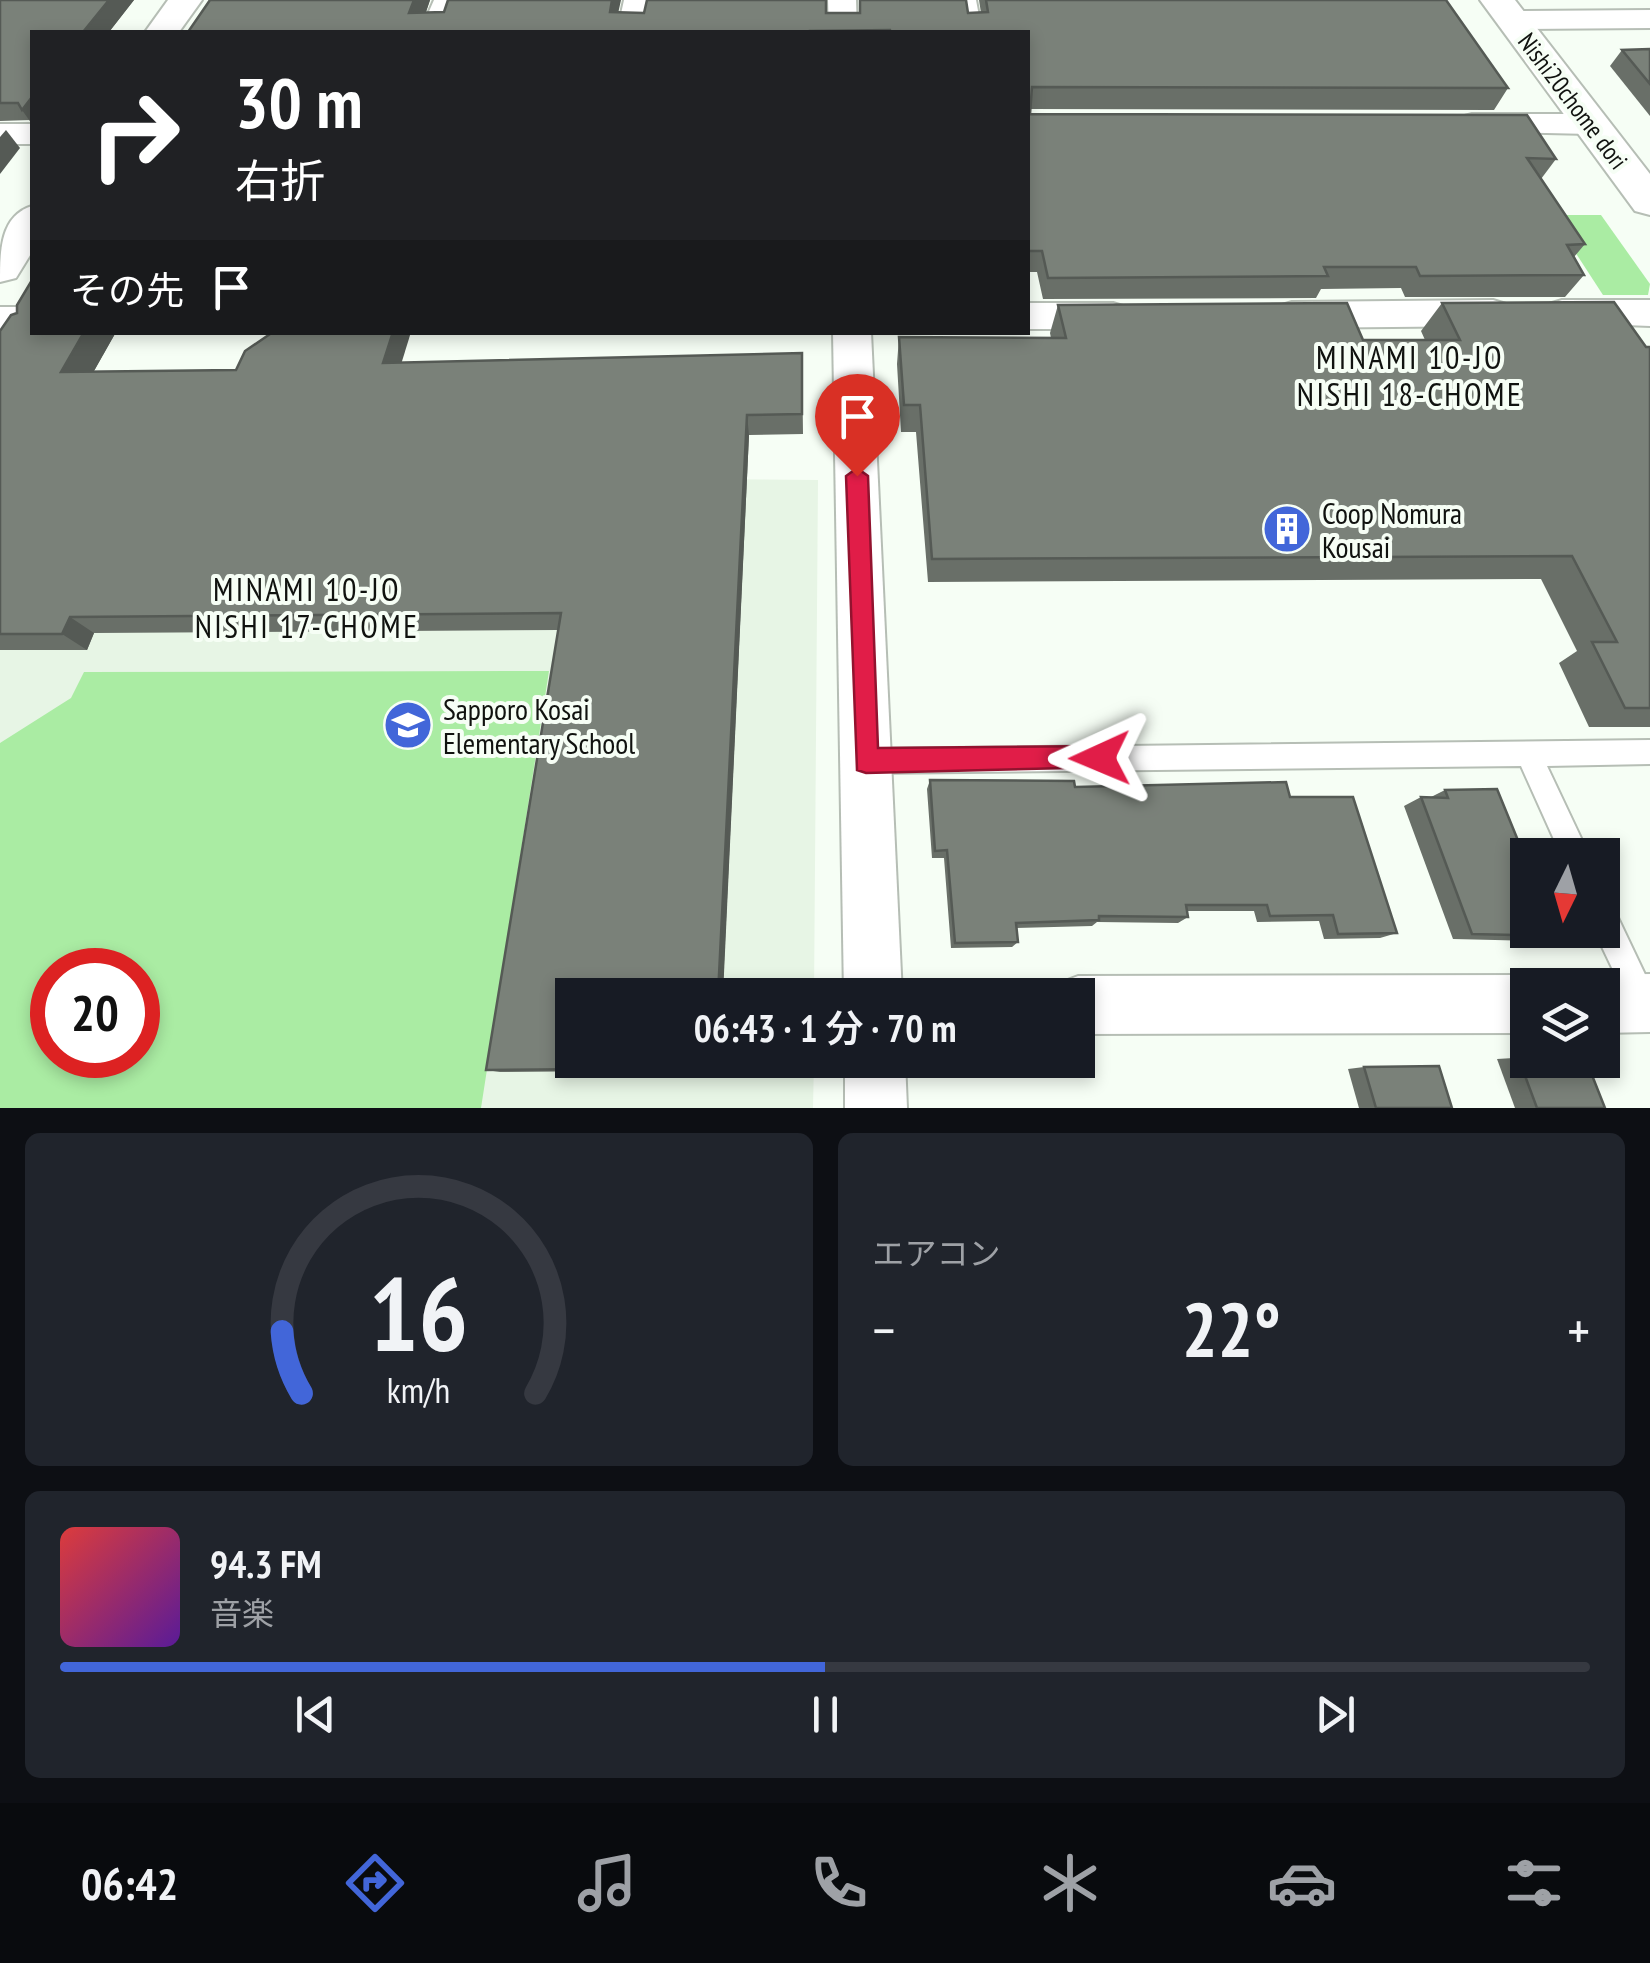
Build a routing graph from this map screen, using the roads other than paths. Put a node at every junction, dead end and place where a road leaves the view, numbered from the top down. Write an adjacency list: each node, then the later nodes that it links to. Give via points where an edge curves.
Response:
1 (185, 0): 8 (street)
2 (448, 0): 9 (street)
3 (638, 0): 10 (street)
4 (842, 0): 11 (street)
5 (969, 0): 12 (lane)
6 (1504, 10): 7 (street); 14 (street, Nishi20chome dori)
7 (1650, 19)
8 (163, 30)
9 (435, 30)
10 (632, 30)
11 (843, 30)
12 (975, 30)
13 (1447, 124): 14 (street)
14 (1590, 124): 17 (street, Nishi20chome dori)
15 (0, 134): 16 (street)
16 (30, 134)
17 (1649, 201)
18 (30, 223): 19 (street)
19 (0, 266)
20 (1650, 312): 21 (street)
21 (1261, 315)
22 (1030, 316): 23 (street)
23 (1144, 316)
24 (0, 320): 25 (street)
25 (30, 320)
26 (852, 335): 29 (street)
27 (1650, 752): 28 (lane)
28 (1529, 754): 29 (lane); 30 (lane)
29 (866, 761): 32 (street)
30 (1567, 838)
31 (1613, 948): 33 (lane)
32 (872, 978)
33 (1632, 1003)
34 (1510, 1004): 35 (street)
35 (1095, 1006)
36 (875, 1078): 37 (street)
37 (876, 1108)

